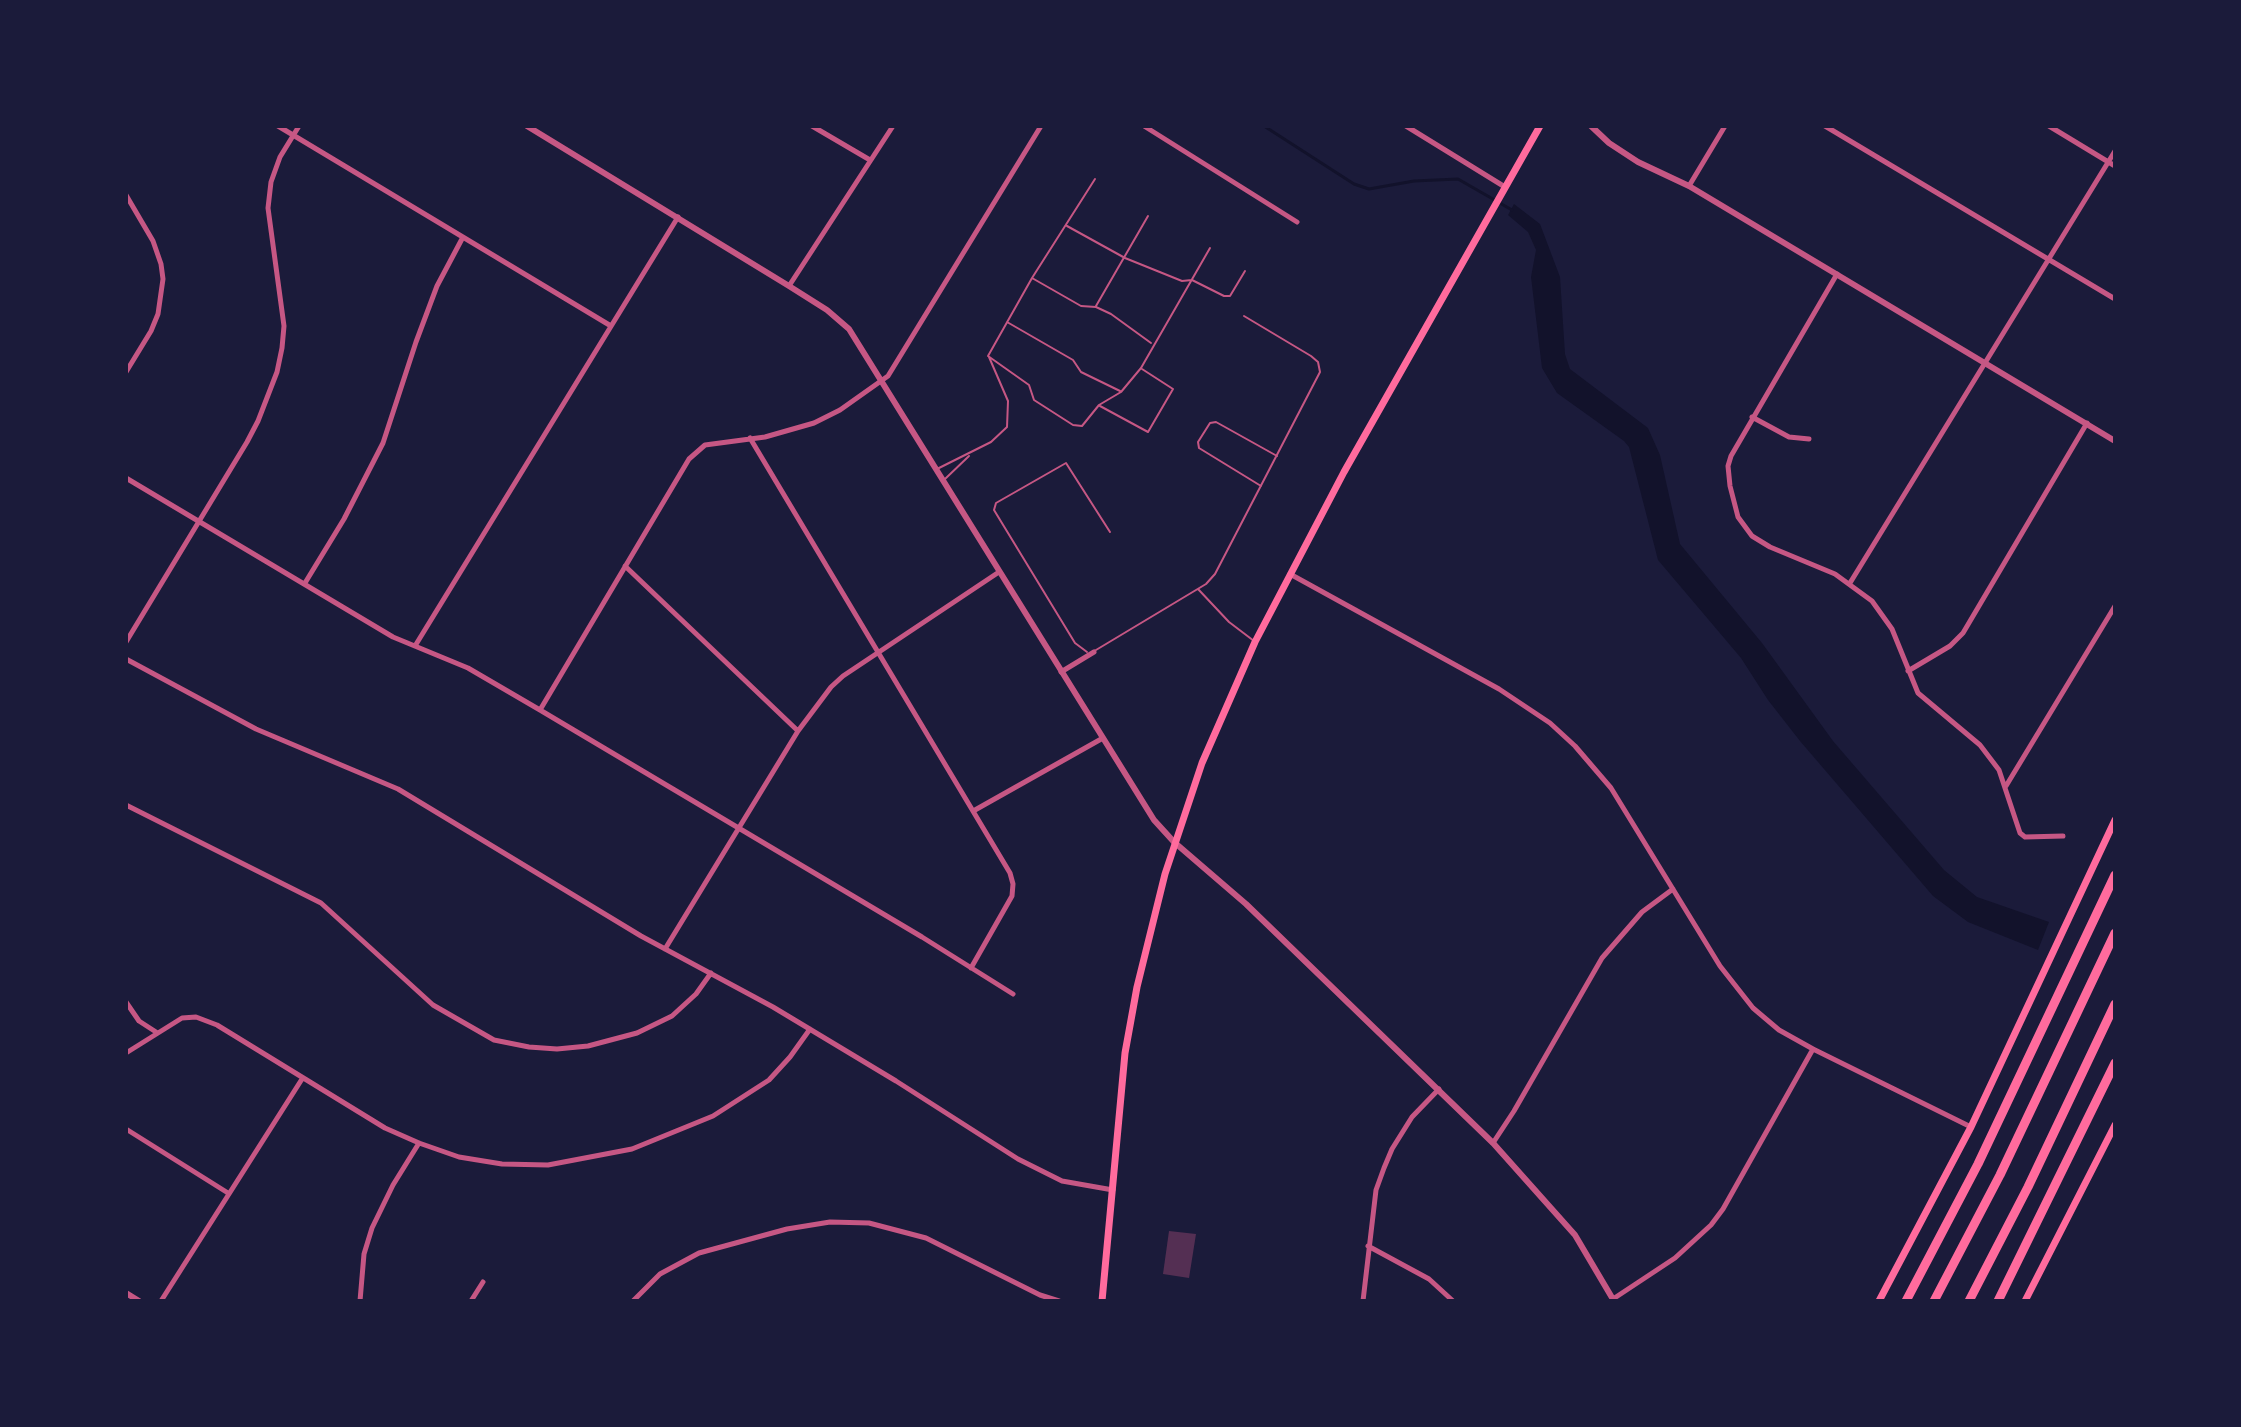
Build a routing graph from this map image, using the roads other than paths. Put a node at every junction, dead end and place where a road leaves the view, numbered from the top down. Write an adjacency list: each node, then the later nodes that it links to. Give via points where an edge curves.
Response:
1 (278, 126): 14 (street)
2 (299, 126): 14 (street)
3 (527, 126): 24 (street)
4 (812, 126): 16 (street)
5 (893, 126): 16 (street)
6 (1041, 126): 46 (street)
7 (1144, 126): 25 (street)
8 (1406, 126): 21 (street)
9 (1540, 126): 21 (main road)
10 (1591, 126): 20 (street, via 1638,162)
11 (1725, 126): 20 (street)
12 (1825, 126): 30 (street)
13 (2049, 126): 17 (street)
14 (293, 135): 27 (street); 60 (street, via 271,182 268,208 284,326 280,360 258,421)
15 (2115, 151): 17 (street)
16 (870, 160): 35 (street)
17 (2108, 162): 18 (street); 30 (street)
18 (2115, 166)
19 (1095, 179): 26 (lane)
20 (1689, 186): 32 (street)
21 (1503, 191): 64 (main road)
22 (126, 195): 45 (street, via 153,241 163,279 158,314)
23 (1148, 216): 29 (lane)
24 (678, 217): 35 (street); 40 (street)
25 (1297, 222)
26 (1067, 226): 29 (lane); 33 (lane)
27 (463, 237): 40 (street); 65 (street, via 437,286 383,443)
28 (1210, 248): 34 (lane)
29 (1125, 258): 34 (lane, via 1182,281); 37 (lane)
30 (2049, 260): 36 (street); 43 (street)
31 (1245, 271): 34 (lane, via 1230,296)
32 (1837, 274): 43 (street); 49 (street)
33 (1032, 278): 37 (lane, via 1081,306); 39 (lane)
34 (1192, 280): 41 (lane)
35 (789, 286): 46 (street, via 849,329)
36 (2115, 299)
37 (1096, 307): 41 (lane)
38 (1244, 316): 55 (lane, via 1311,356 1320,367)
39 (1006, 321): 42 (lane); 47 (lane)
40 (611, 326): 71 (street)
41 (1152, 344): 44 (lane)
42 (988, 356): 48 (lane, via 1029,385 1034,400 1073,425 1082,426); 54 (lane, via 1008,401 1009,420 1002,434)
43 (1986, 364): 50 (street); 66 (street)
44 (1141, 368): 47 (lane); 48 (lane, via 1173,389 1148,432)
45 (126, 372)
46 (883, 381): 51 (street, via 814,423); 56 (street)
47 (1121, 392): 48 (lane)
48 (1099, 405)
49 (1752, 417): 52 (street, via 1789,437); 66 (street, via 1728,466 1731,495 1743,527 1770,547)
50 (2087, 423): 53 (street); 75 (street, via 1963,633)
51 (750, 438): 62 (street, via 705,445 689,459); 73 (street)
52 (1809, 439)
53 (2115, 441)
54 (970, 455): 56 (lane); 58 (lane)
55 (1278, 456): 59 (lane); 59 (lane, via 1216,422 1198,442 1199,448)
56 (937, 470): 58 (street)
57 (126, 478): 60 (street)
58 (943, 481): 63 (street)
59 (1262, 487): 67 (lane, via 1215,574)
60 (200, 520): 65 (street); 69 (street)
61 (1110, 532): 72 (lane, via 1066,463 996,503 994,510 1075,643)
62 (625, 566): 77 (street); 78 (street)
63 (999, 572): 73 (street); 76 (street)
64 (1290, 574): 70 (main road); 88 (street, via 1499,689 1550,723 1596,769)
65 (305, 583): 71 (street)
66 (1850, 583): 75 (street, via 1884,615)
67 (1198, 589): 70 (lane); 72 (lane)
68 (2115, 606): 80 (street)
69 (126, 642)
70 (1255, 642): 86 (main road, via 1211,739)
71 (415, 647): 77 (street, via 468,668)
72 (1094, 652): 76 (street)
73 (878, 653): 78 (street, via 831,687); 82 (street)
74 (126, 659): 90 (street, via 244,724 398,789)
75 (1907, 671): 80 (street, via 1918,693 1990,756)
76 (1061, 673): 79 (street)
77 (540, 710): 84 (street)
78 (798, 731): 84 (street)
79 (1103, 738): 82 (street); 86 (street, via 1154,820)
80 (2005, 787): 85 (street, via 2020,833)
81 (126, 805): 92 (street, via 321,903 433,1005 494,1040 557,1049 637,1033 672,1016)
82 (975, 811): 91 (street, via 1013,884 1008,904)
83 (2115, 820): 104 (main road)
84 (738, 829): 90 (street); 91 (street)
85 (2063, 836)
86 (1174, 842): 102 (street); 108 (main road, via 1125,1053)
87 (2115, 875): 124 (highway, via 1978,1164)
88 (1673, 889): 98 (street, via 1753,1008); 107 (street, via 1642,912 1602,958)
89 (2115, 933): 125 (highway)
90 (665, 949): 92 (street)
91 (971, 968): 93 (street)
92 (711, 973): 96 (street)
93 (1013, 994)
94 (126, 1002): 97 (street, via 139,1021)
95 (2115, 1004): 126 (highway)
96 (810, 1029): 106 (street, via 780,1069 752,1093 713,1116 632,1149 548,1165 502,1164); 108 (street, via 1043,1173)
97 (157, 1032): 99 (street); 101 (street, via 182,1018 196,1017)
98 (1813, 1049): 104 (street); 113 (street, via 1711,1225 1675,1258)
99 (126, 1053)
100 (2115, 1063): 127 (highway)
101 (302, 1079): 106 (street); 109 (street)
102 (1439, 1089): 107 (street); 110 (street, via 1412,1117 1386,1163 1376,1190)
103 (2115, 1125): 128 (main road)
104 (1971, 1127): 123 (main road)
105 (126, 1129): 109 (street)
106 (419, 1143): 116 (street, via 372,1228)
107 (1493, 1143): 113 (street, via 1575,1235)
108 (1114, 1190): 120 (main road)
109 (228, 1193): 115 (street)
110 (1368, 1246): 121 (street); 122 (street, via 1418,1272)
111 (483, 1282): 117 (street)
112 (126, 1293): 114 (street)
113 (1614, 1300)
114 (139, 1301)
115 (161, 1301)
116 (360, 1301)
117 (471, 1301)
118 (633, 1301): 119 (street, via 660,1274 699,1253 830,1222 869,1223 926,1238)
119 (1059, 1301)
120 (1102, 1301)
121 (1363, 1301)
122 (1453, 1301)
123 (1879, 1301)
124 (1906, 1301)
125 (1934, 1301)
126 (1969, 1301)
127 (1998, 1301)
128 (2025, 1301)

